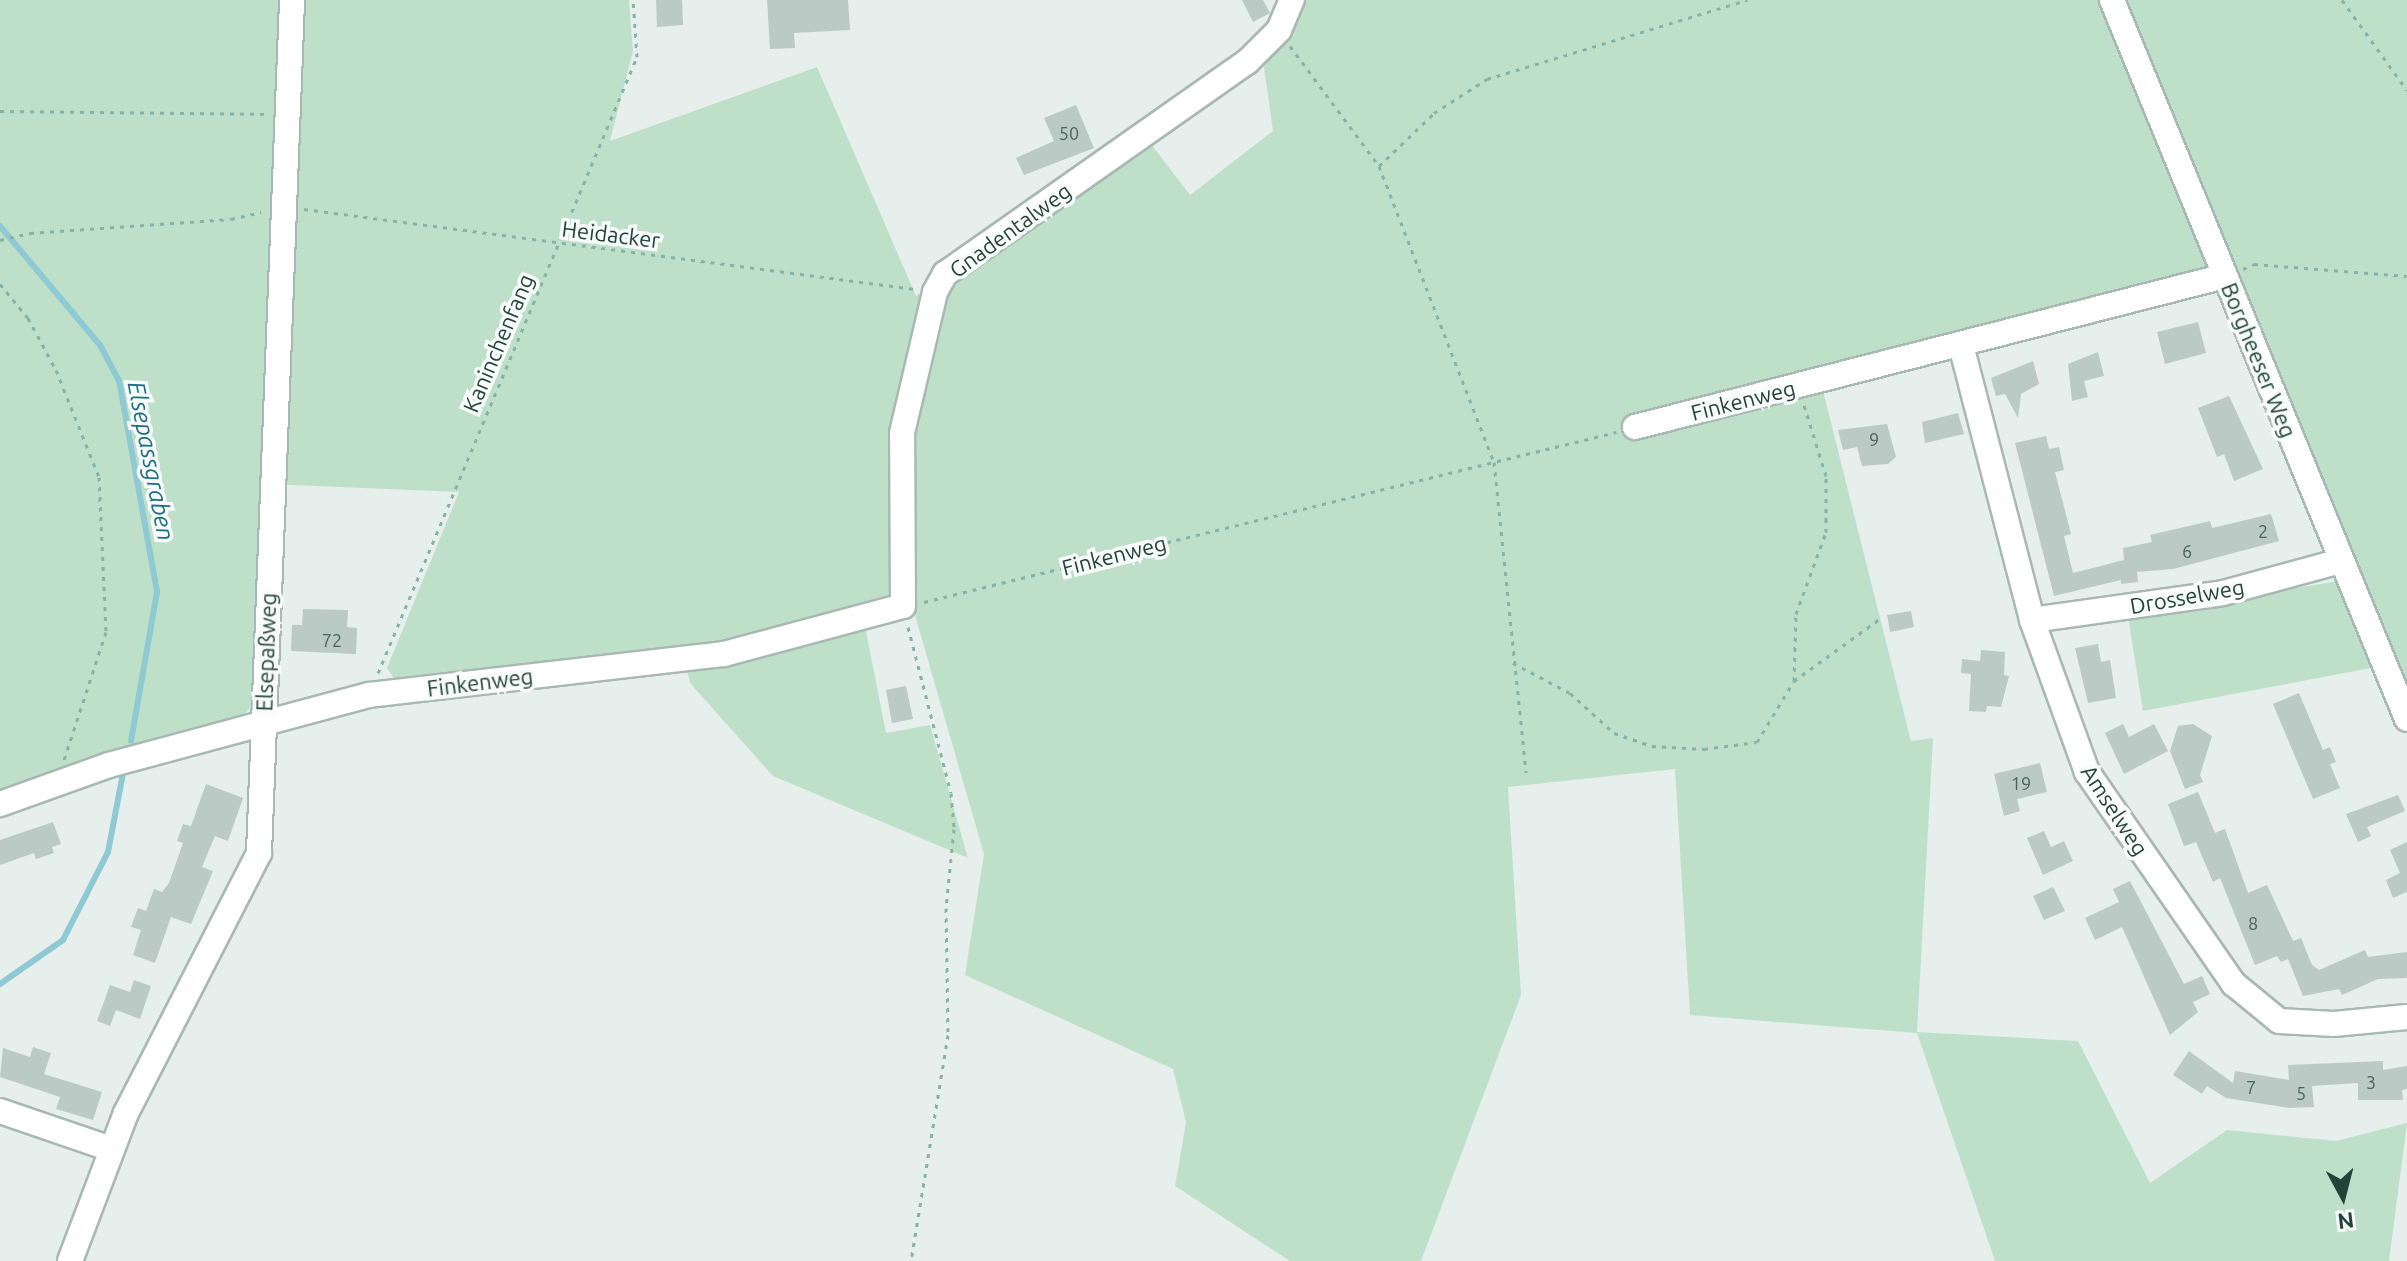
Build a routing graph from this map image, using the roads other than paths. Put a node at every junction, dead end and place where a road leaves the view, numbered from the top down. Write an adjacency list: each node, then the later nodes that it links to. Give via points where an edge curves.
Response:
1 (292, 0): 11 (street, Elsepaßweg)
2 (1292, 0): 8 (street, Gnadentalweg, via 1279,30 1247,62 945,274 935,292 902,433)
3 (2112, 0): 4 (street, Borgheeser Weg)
4 (2225, 276): 5 (street, Finkenweg); 7 (street, Borgheeser Weg)
5 (1961, 345): 6 (street, Finkenweg); 9 (street, Amselweg)
6 (1635, 427)
7 (2341, 561): 9 (street, Drosselweg, via 2223,593); 10 (street, Borgheeser Weg)
8 (903, 606): 11 (street, Finkenweg, via 724,654 369,695)
9 (2032, 620): 13 (street, Amselweg, via 2087,772 2234,984 2279,1021 2334,1024)
10 (2407, 719)
11 (264, 720): 12 (street, Finkenweg); 15 (street, Elsepaßweg, via 259,853)
12 (0, 804)
13 (2407, 1017)
14 (0, 1111): 15 (street)
15 (111, 1149): 16 (street, Elsepaßweg)
16 (70, 1261)

